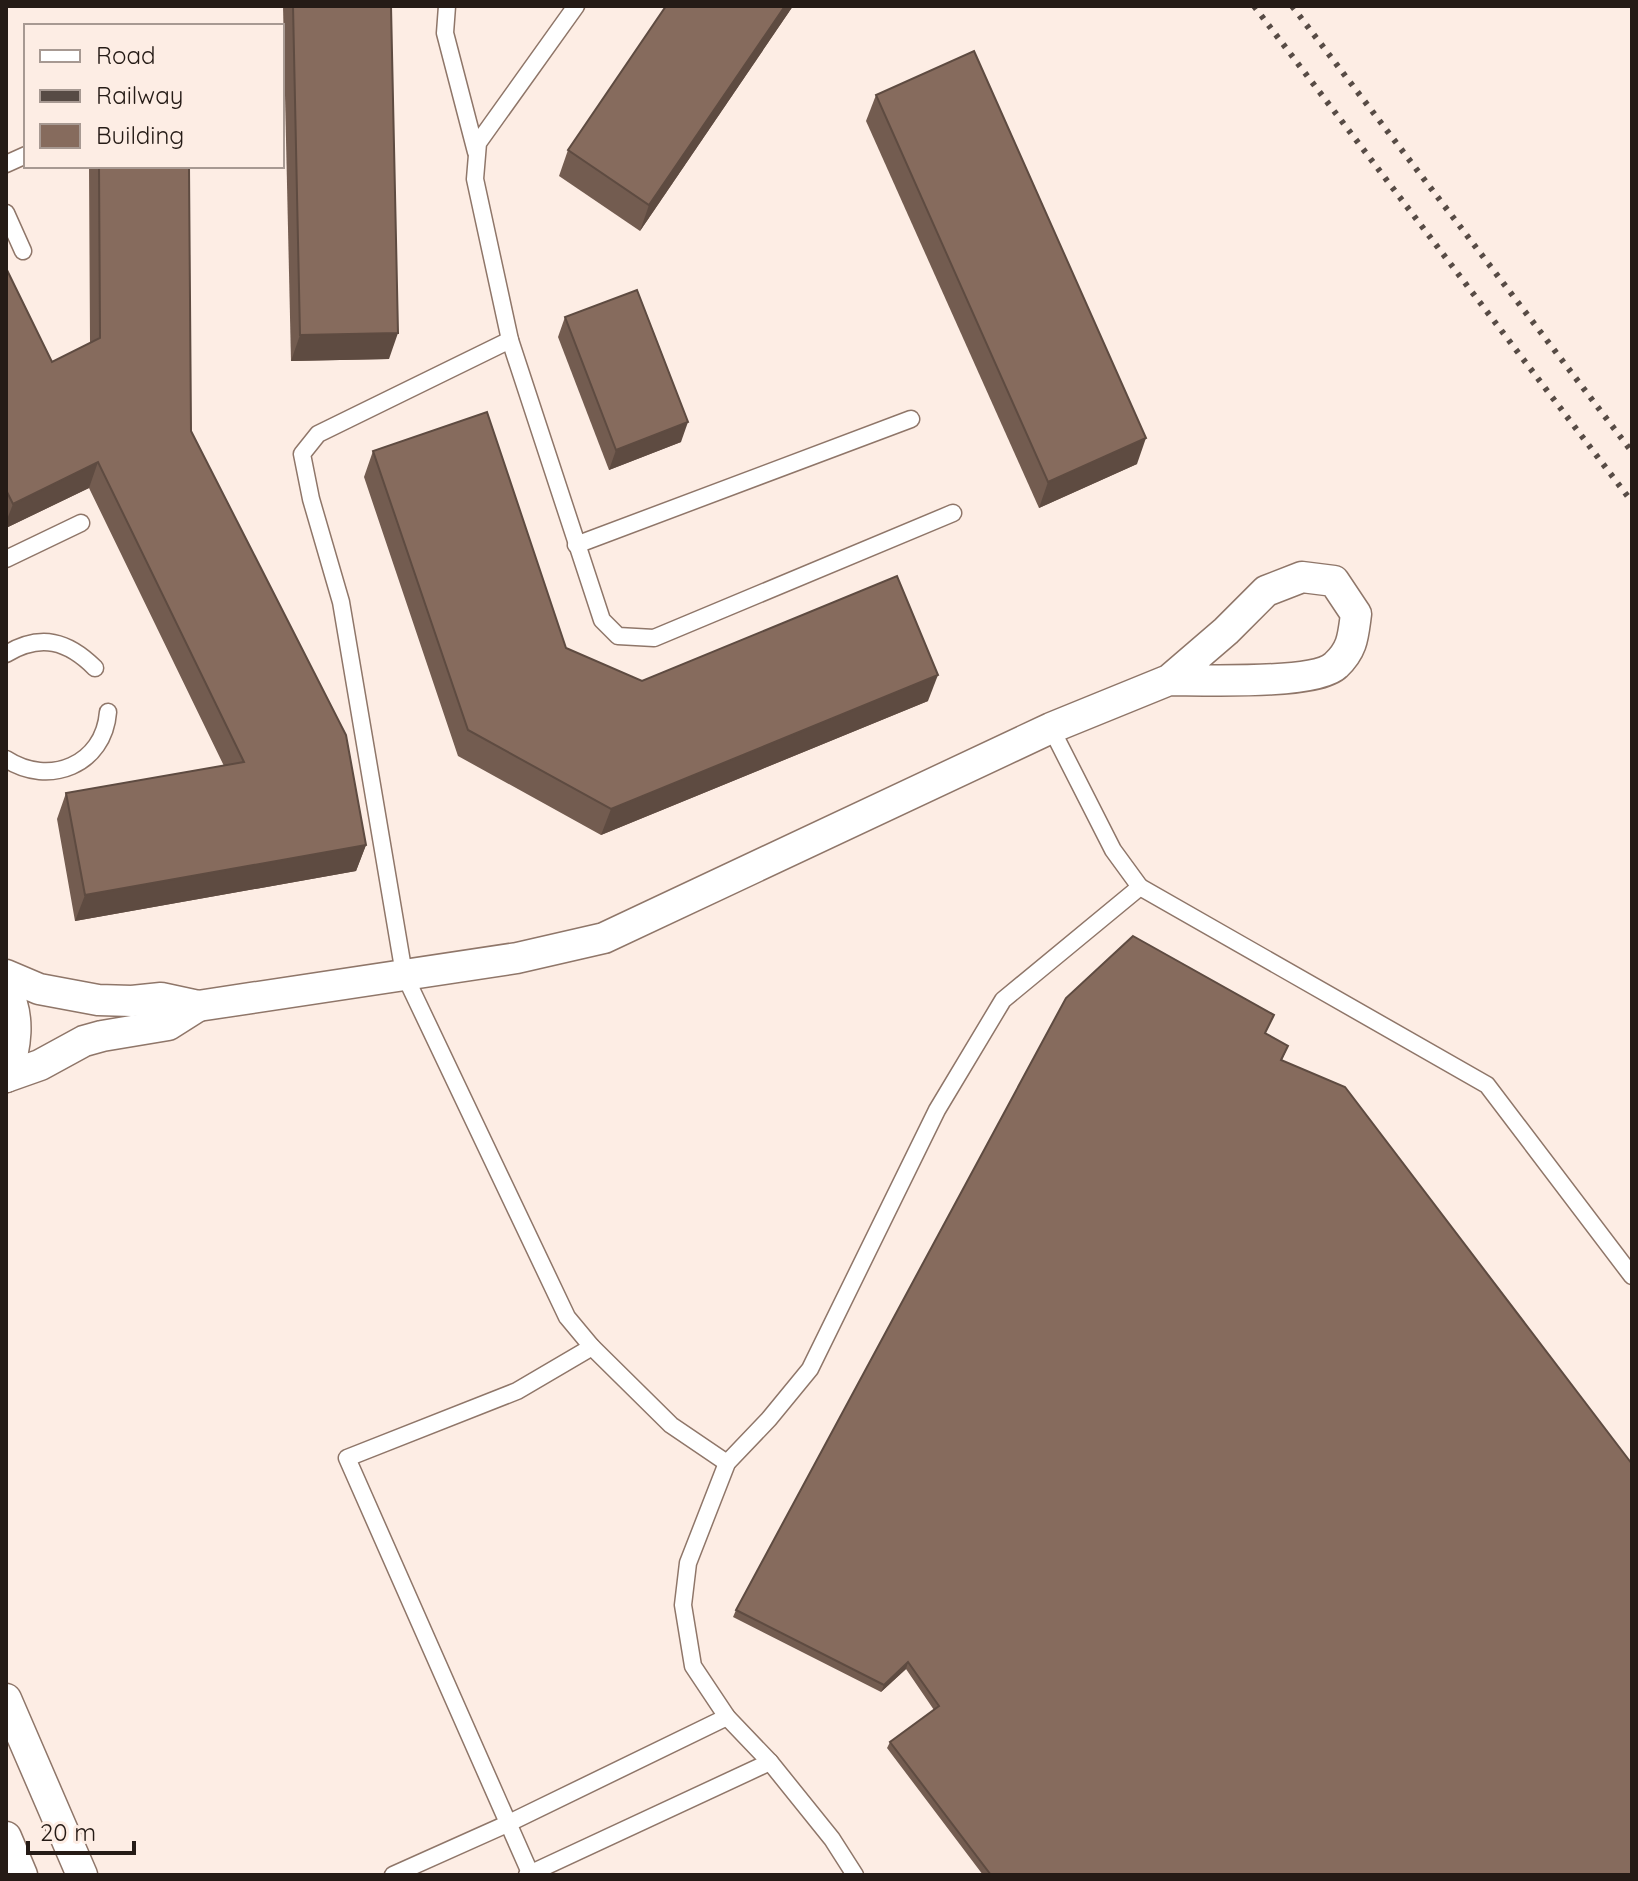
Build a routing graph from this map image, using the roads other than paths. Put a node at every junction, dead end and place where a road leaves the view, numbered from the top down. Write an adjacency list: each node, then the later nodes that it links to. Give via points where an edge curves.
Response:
1 (447, 6): 3 (lane, via 445,33)
2 (576, 6): 3 (lane, via 478,143)
3 (477, 155): 6 (lane, via 475,179)
4 (6, 213): 5 (lane)
5 (23, 251)
6 (510, 340): 10 (lane); 19 (lane, via 318,434 302,454 341,602)
7 (911, 419): 10 (lane)
8 (953, 513): 10 (lane, via 654,638 618,636 602,620)
9 (81, 523): 11 (lane)
10 (576, 545)
11 (6, 559)
12 (6, 654): 13 (lane, via 40,642 60,644 79,652)
13 (95, 668)
14 (1169, 680): 14 (street, via 1280,680 1334,668 1352,646 1356,614 1334,581 1302,577 1266,591); 16 (street)
15 (108, 712): 17 (lane, via 99,743 63,769 41,772)
16 (1051, 728): 18 (lane, via 1113,850); 19 (street, via 604,938 517,958)
17 (6, 759)
18 (1140, 887): 24 (lane, via 1487,1085); 26 (lane, via 1003,1000 937,1110 810,1369)
19 (404, 974): 22 (street); 25 (lane, via 567,1317)
20 (6, 975): 22 (street, via 39,989 98,1000 161,998)
21 (6, 989): 23 (street, via 16,1023 15,1051)
22 (198, 1006): 23 (street, via 168,1025 93,1038)
23 (6, 1077)
24 (1632, 1276)
25 (592, 1347): 26 (lane, via 671,1425); 30 (lane, via 517,1391 347,1458)
26 (727, 1463): 28 (lane, via 688,1563 683,1605 693,1666)
27 (6, 1699): 33 (street)
28 (727, 1717): 29 (lane); 30 (lane)
29 (770, 1762): 35 (lane); 36 (lane)
30 (507, 1824): 34 (lane); 35 (lane)
31 (6, 1837): 32 (street)
32 (22, 1875)
33 (82, 1875)
34 (393, 1875)
35 (530, 1875)
36 (855, 1875)

